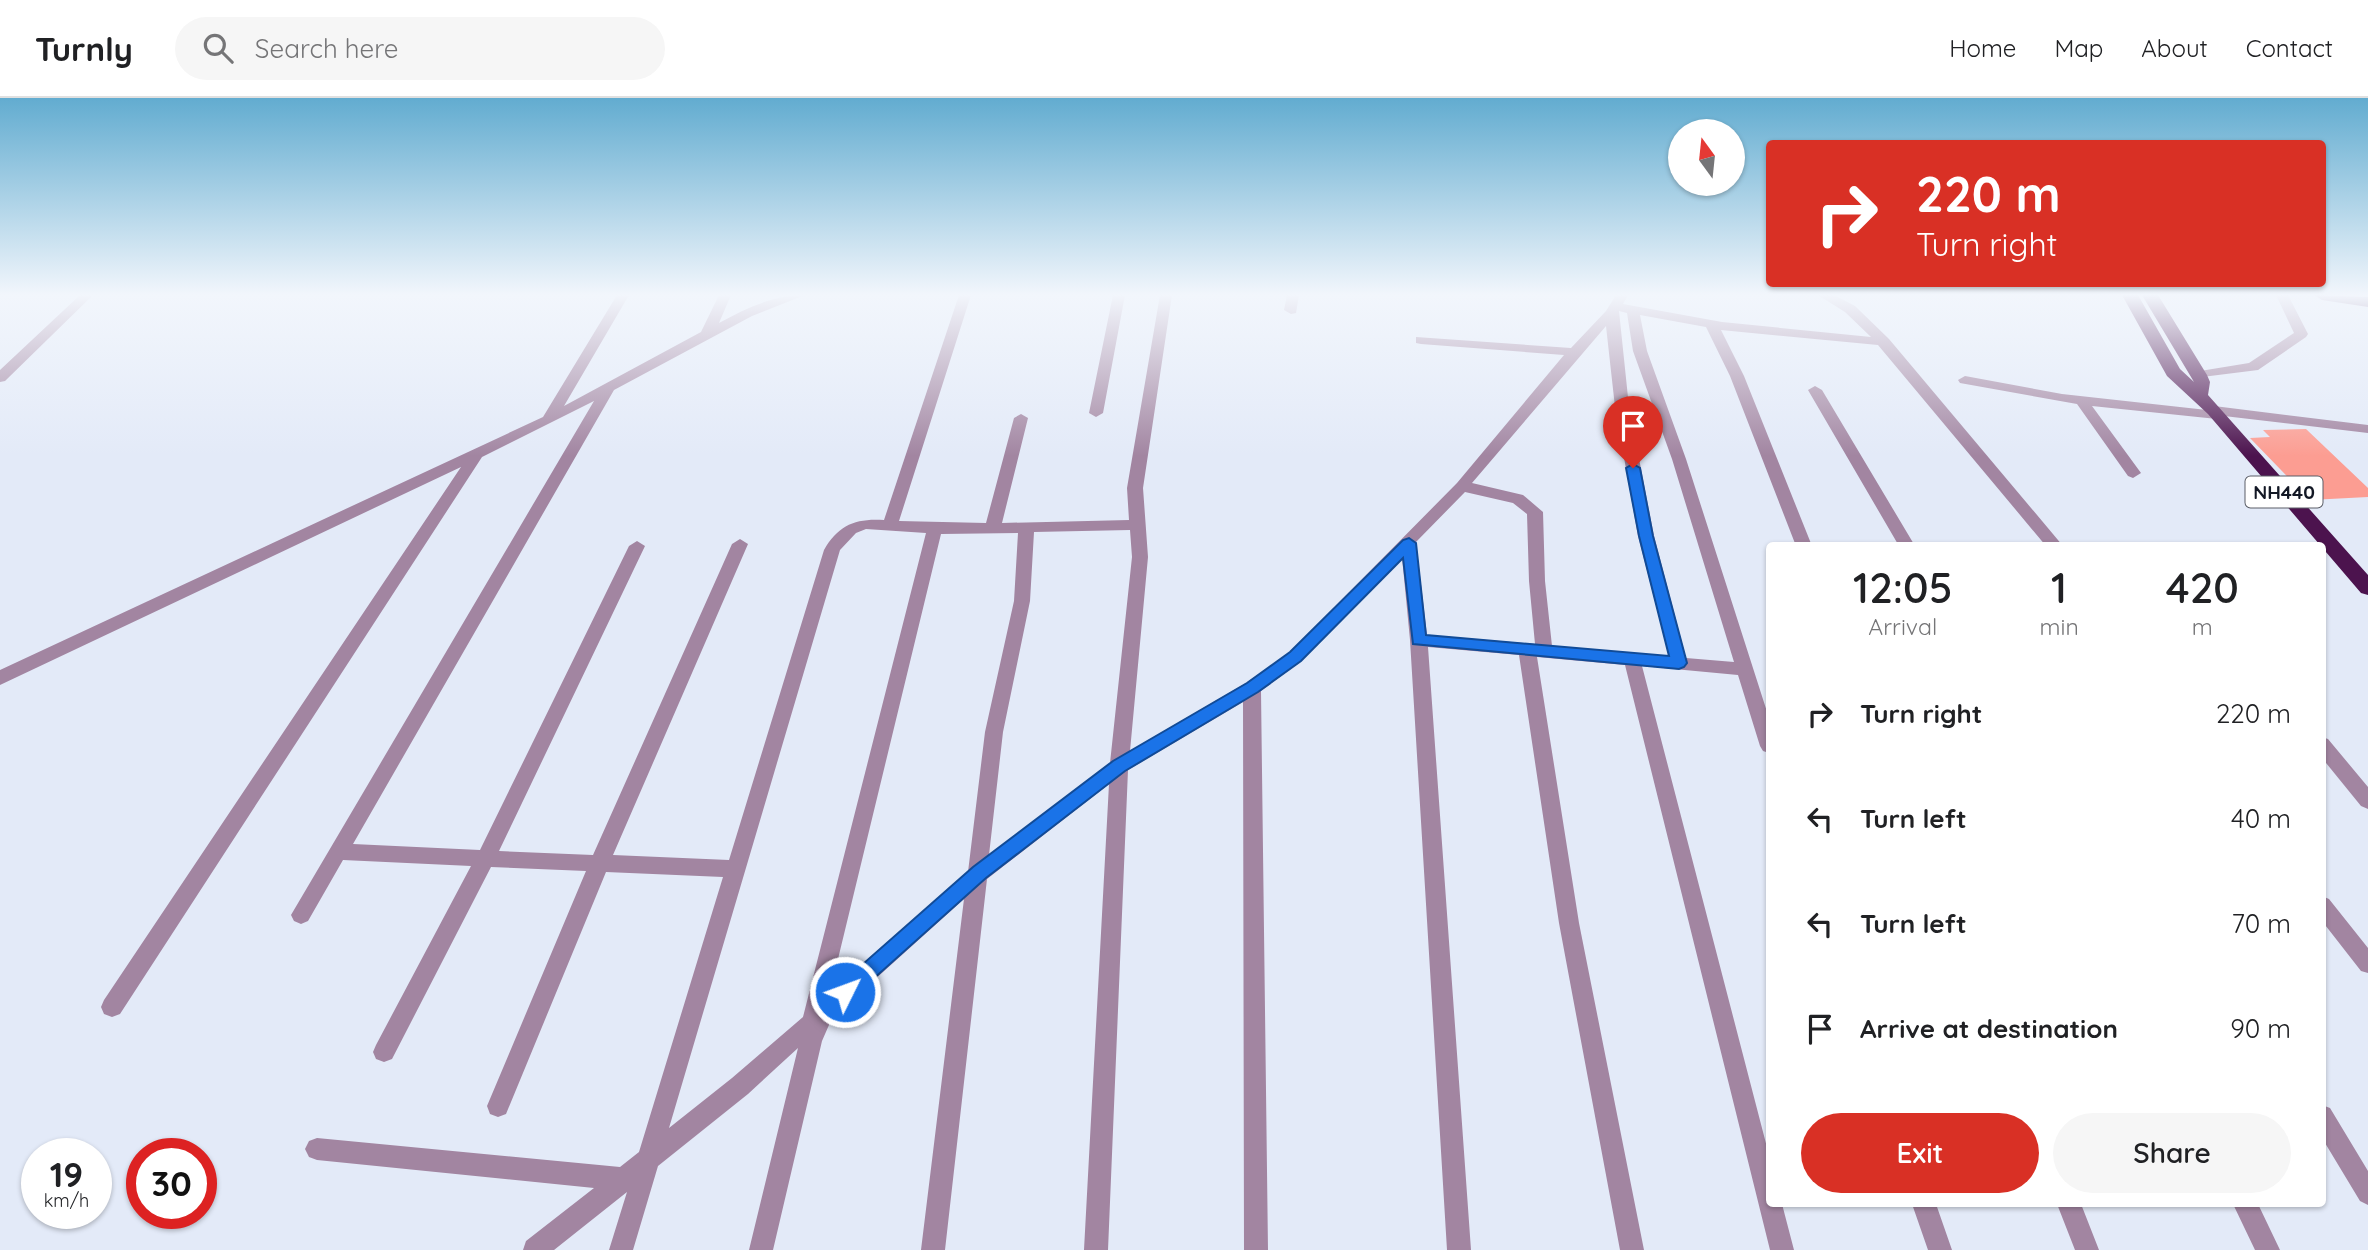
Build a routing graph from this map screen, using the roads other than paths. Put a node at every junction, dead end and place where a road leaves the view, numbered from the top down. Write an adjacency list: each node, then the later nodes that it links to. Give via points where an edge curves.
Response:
1 (29, 349): 17 (street)
2 (591, 349): 27 (street)
3 (682, 349): 20 (street)
4 (947, 349): 32 (street)
5 (1109, 349): 25 (street)
6 (1157, 349): 33 (street, via 1135,488)
7 (1533, 349): 16 (street)
8 (1577, 349): 16 (street)
9 (1621, 349): 47 (street, via 1623,415 1646,536)
10 (1639, 349): 48 (street, via 1679,459)
11 (1723, 349): 37 (street)
12 (1890, 349): 39 (street)
13 (2160, 349): 22 (highway, via 2173,372)
14 (2183, 349): 18 (highway)
15 (2280, 349): 18 (street, via 2253,367)
16 (1574, 352): 31 (street)
17 (3, 373)
18 (2199, 375): 22 (highway)
19 (1965, 380): 23 (street)
20 (608, 388): 27 (street); 55 (street)
21 (1815, 390): 38 (street)
22 (2199, 397): 24 (highway, NH440)
23 (2081, 400): 24 (street); 30 (street)
24 (2215, 412): 28 (street); 43 (highway, NH440)
25 (1096, 413)
26 (1021, 418): 36 (street)
27 (548, 421): 29 (street)
28 (2368, 429)
29 (476, 454): 49 (street); 63 (street)
30 (2133, 473)
31 (1462, 486): 40 (street); 45 (street, via 1518,499 1535,512)
32 (890, 524): 35 (street); 58 (street, via 850,529 832,550)
33 (1138, 525): 34 (street); 53 (street, via 1140,557)
34 (1026, 527): 36 (street); 59 (street, via 1022,601 999,704)
35 (935, 528): 36 (street); 64 (street)
36 (993, 528)
37 (1802, 542)
38 (1905, 542)
39 (2052, 542)
40 (1409, 543): 44 (street); 50 (street, via 1296,656)
41 (740, 544): 57 (street)
42 (637, 546): 56 (street)
43 (2368, 588)
44 (1419, 640): 45 (street); 83 (street)
45 (1536, 650): 46 (street); 84 (street, via 1569,923)
46 (1632, 660): 47 (street); 71 (street)
47 (1679, 663): 48 (street)
48 (1743, 669): 51 (street)
49 (0, 678)
50 (1252, 688): 53 (street); 82 (street)
51 (1766, 737)
52 (2326, 749): 54 (street)
53 (1119, 766): 59 (street); 81 (street)
54 (2368, 801)
55 (338, 852): 56 (street); 61 (street)
56 (485, 859): 57 (street); 65 (street)
57 (599, 864): 58 (street); 66 (street)
58 (734, 869): 69 (street)
59 (979, 873): 64 (street); 80 (street)
60 (2326, 910): 62 (street)
61 (302, 915)
62 (2368, 964)
63 (112, 1007)
64 (819, 1015): 69 (street, via 740,1086); 79 (street)
65 (384, 1052)
66 (498, 1106)
67 (2326, 1123): 72 (street)
68 (317, 1149): 70 (street)
69 (650, 1157): 70 (street); 78 (street)
70 (623, 1179): 77 (street)
71 (1766, 1186)
72 (2368, 1193)
73 (1771, 1207): 85 (street)
74 (1925, 1207): 86 (street)
75 (2070, 1207): 87 (street)
76 (2247, 1207): 88 (street)
77 (535, 1250)
78 (621, 1250)
79 (761, 1250)
80 (933, 1250)
81 (1096, 1250)
82 (1256, 1250)
83 (1459, 1250)
84 (1632, 1250)
85 (1782, 1250)
86 (1940, 1250)
87 (2087, 1250)
88 (2269, 1250)

